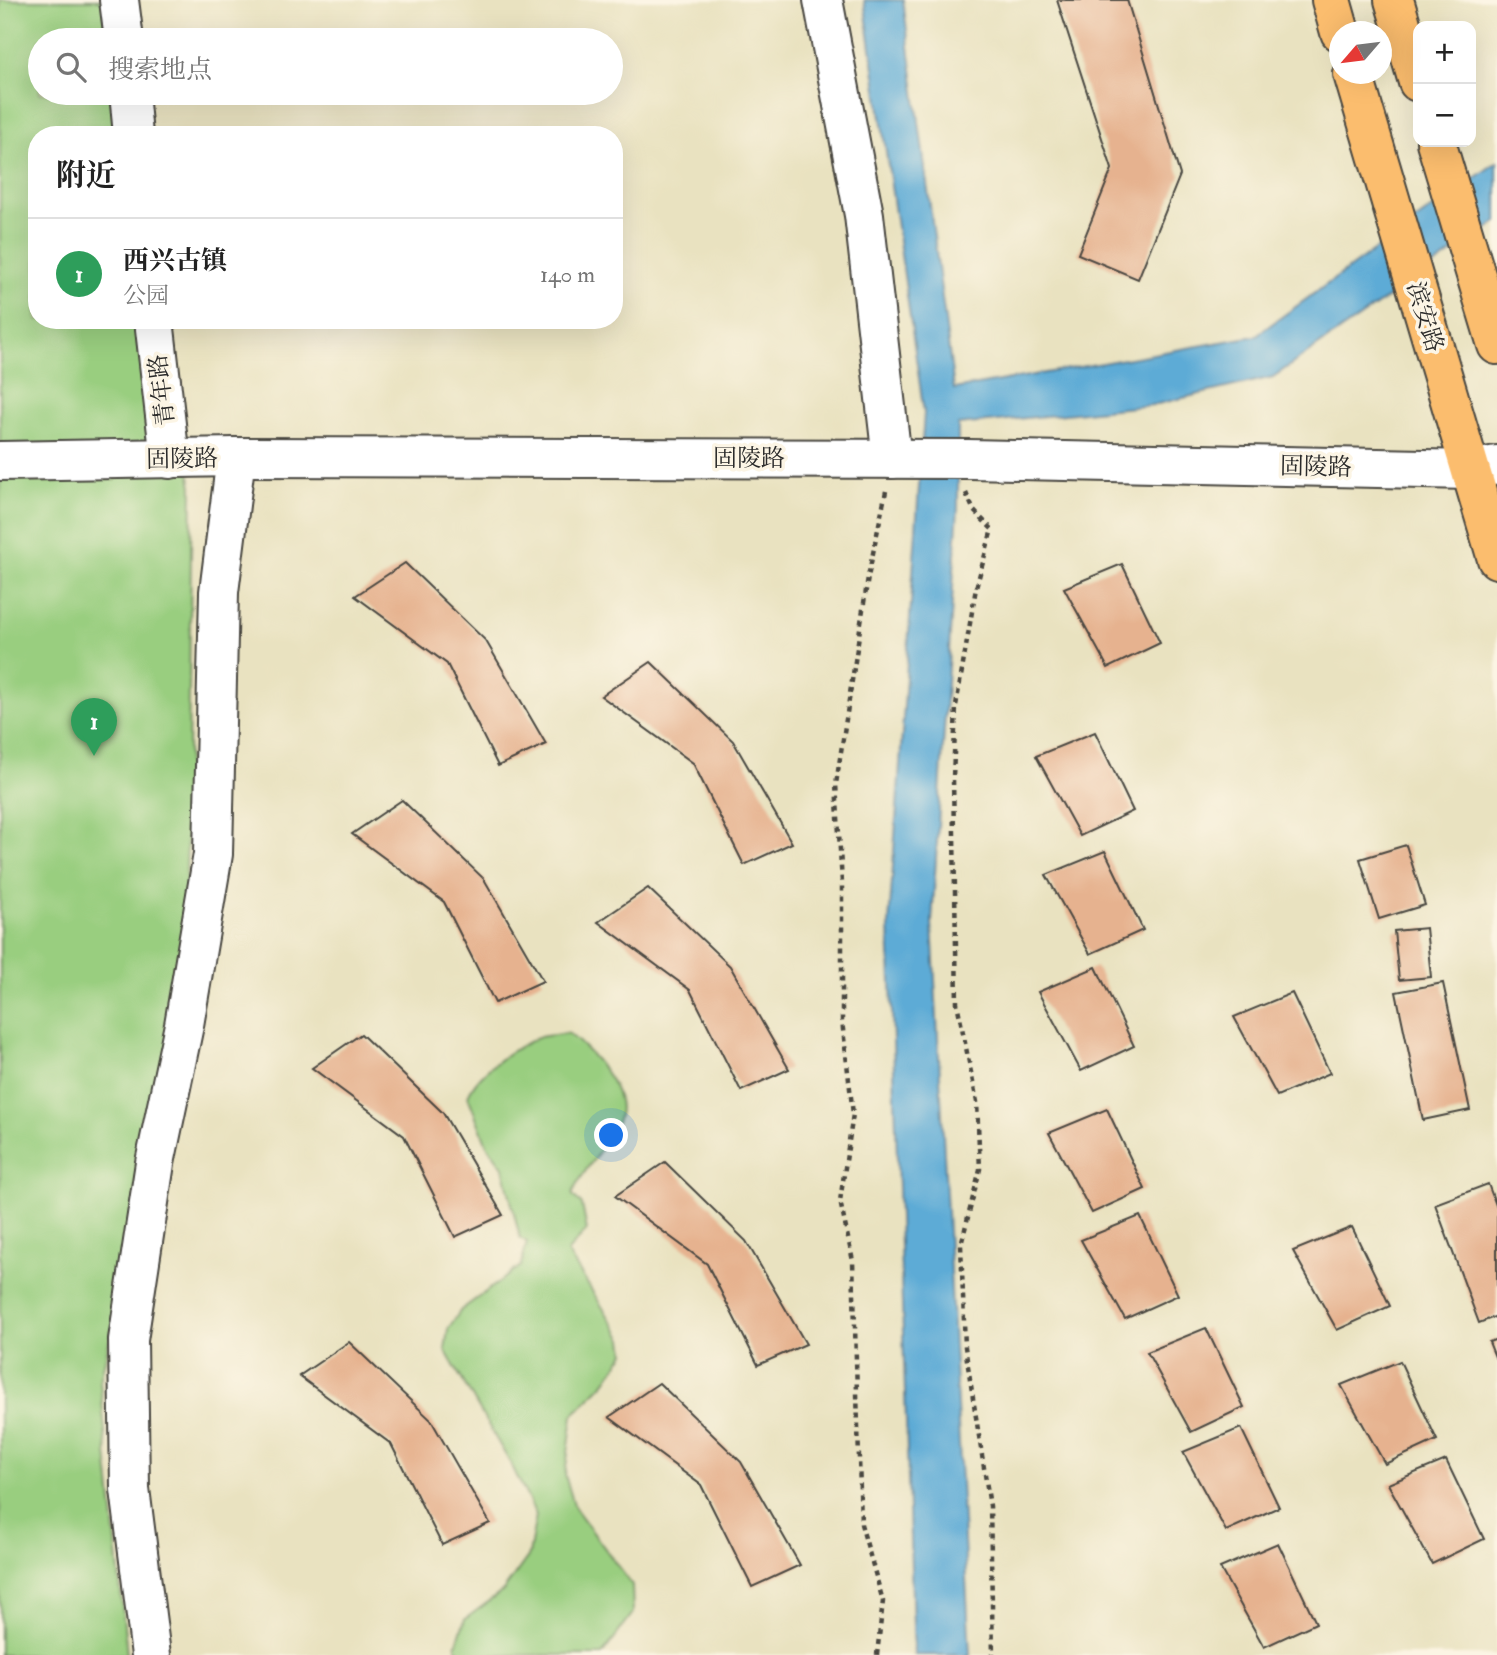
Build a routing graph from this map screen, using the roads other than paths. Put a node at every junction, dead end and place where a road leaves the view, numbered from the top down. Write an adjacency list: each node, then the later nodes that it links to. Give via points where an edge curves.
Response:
1 (119, 0): 6 (street)
2 (823, 0): 16 (street, via 864,215)
3 (1331, 0): 5 (main road)
4 (1394, 0): 7 (main road)
5 (1337, 21)
6 (122, 28)
7 (1413, 65)
8 (1356, 84): 18 (main road, 滨安路)
9 (130, 105): 10 (street)
10 (132, 126)
11 (1438, 147): 13 (main road)
12 (155, 329): 15 (street, 青年路)
13 (1497, 345)
14 (236, 457): 15 (street, 固陵路); 16 (street, 固陵路); 20 (street, via 219,592 213,854 155,1163 128,1340 130,1489)
15 (170, 459): 17 (street, 固陵路)
16 (892, 459): 18 (street, 固陵路)
17 (0, 461)
18 (1484, 468): 19 (main road, 滨安路)
19 (1497, 559)
20 (150, 1655)

